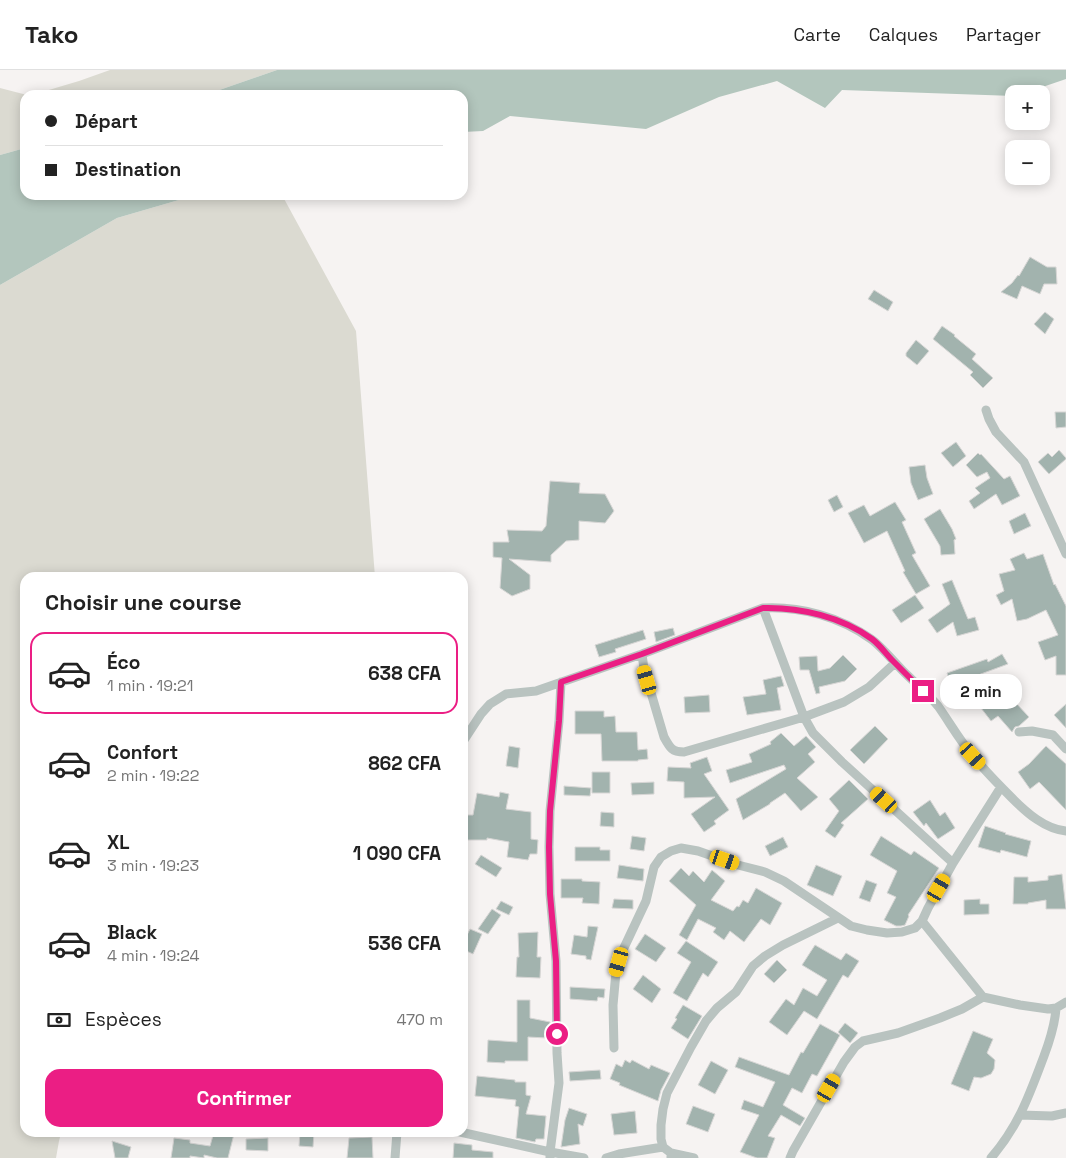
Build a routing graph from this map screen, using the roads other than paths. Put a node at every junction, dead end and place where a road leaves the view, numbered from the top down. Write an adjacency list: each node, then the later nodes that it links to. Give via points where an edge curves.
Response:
1 (986, 410): 2 (street, via 996,432 1024,462)
2 (1066, 554)
3 (763, 608): 4 (street); 5 (street, via 806,611 848,625 873,640); 7 (street)
4 (642, 654): 6 (street); 7 (street, via 664,737 675,752)
5 (895, 663): 7 (street, via 869,687 844,702); 11 (street, via 937,705 973,756)
6 (561, 682): 9 (street, via 536,691 506,694 490,704); 25 (street, via 549,847 559,1082)
7 (804, 717): 13 (street, via 814,733 842,762)
8 (1019, 732): 10 (street, via 1053,735)
9 (468, 734)
10 (1066, 749)
11 (1001, 787): 12 (street, via 1045,825); 13 (street)
12 (1066, 831)
13 (953, 863): 15 (street)
14 (838, 918): 15 (street, via 851,926 887,933 916,928); 19 (street, via 784,881 765,872 680,848 661,856 654,867 646,901 616,972); 24 (street, via 765,956 753,966 736,992 706,1021 667,1093 661,1125)
15 (922, 921): 16 (street)
16 (983, 997): 18 (street); 31 (street, via 940,1018 863,1041 855,1047)
17 (1066, 1002): 18 (street)
18 (1056, 1008): 21 (street, via 1048,1044)
19 (614, 1048)
20 (1066, 1113): 21 (street)
21 (1020, 1115): 32 (street)
22 (468, 1134): 25 (street)
23 (397, 1137): 27 (street)
24 (664, 1147): 26 (street); 29 (street)
25 (550, 1155): 28 (street)
26 (671, 1155): 30 (street)
27 (396, 1158)
28 (584, 1158)
29 (606, 1158)
30 (694, 1158)
31 (790, 1158)
32 (991, 1158)

